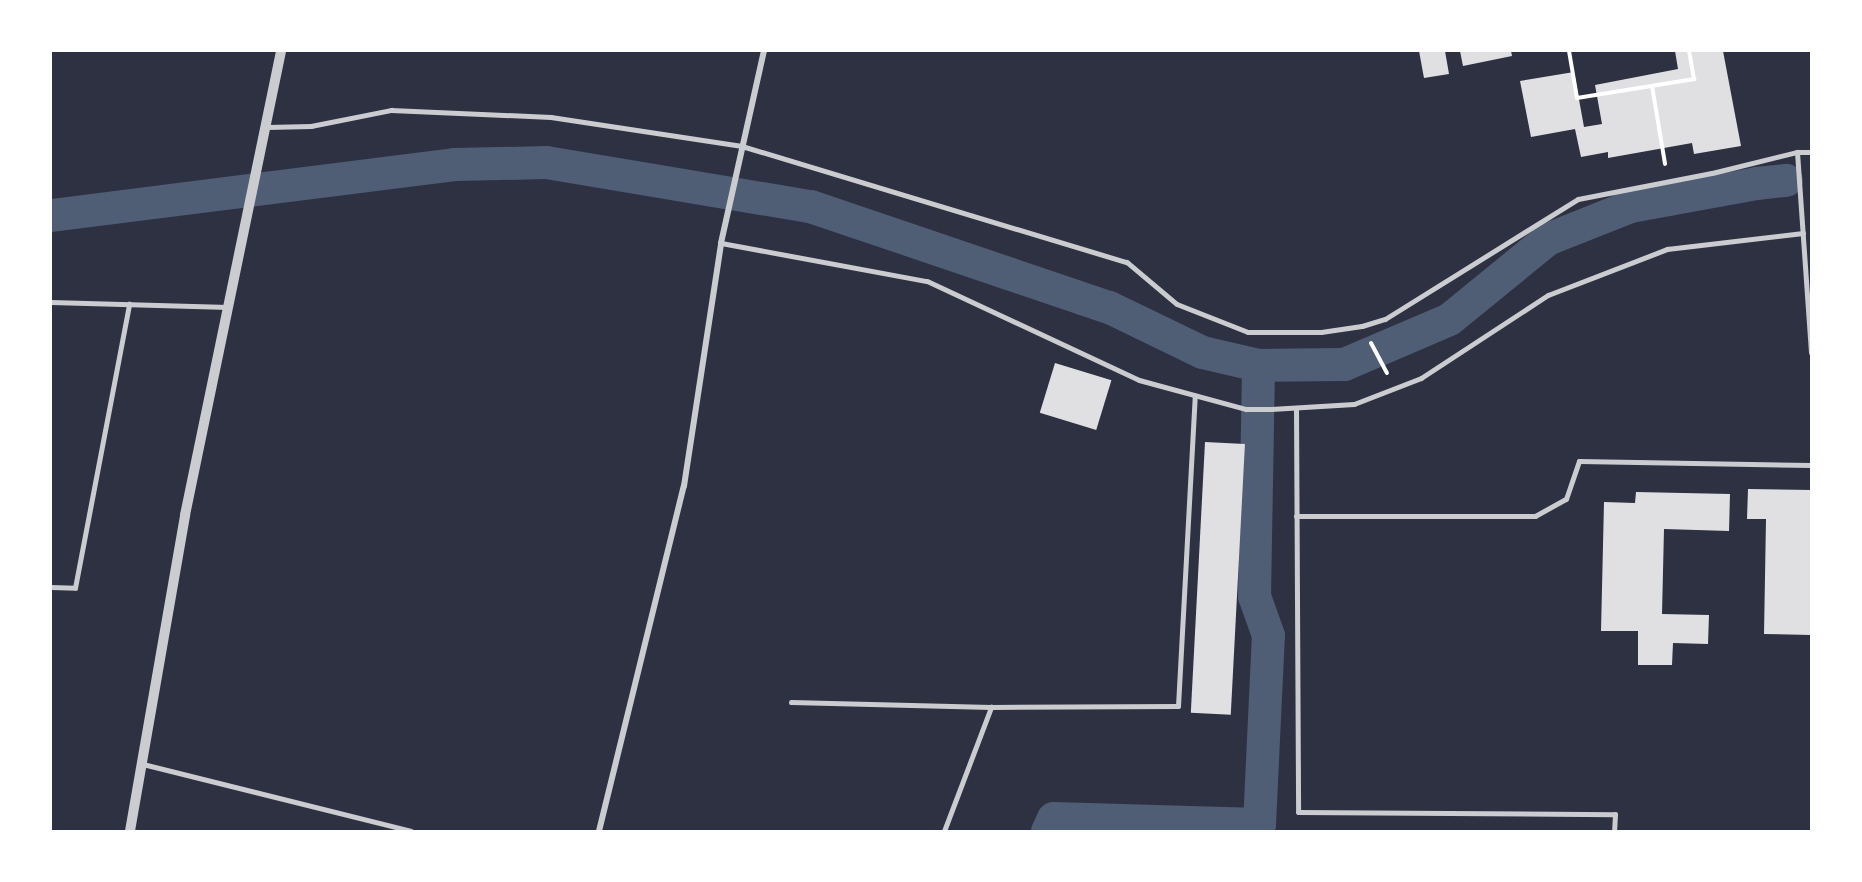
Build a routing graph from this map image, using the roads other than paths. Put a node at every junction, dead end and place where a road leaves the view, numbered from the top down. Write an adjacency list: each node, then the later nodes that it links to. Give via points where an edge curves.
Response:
1 (280, 51): 3 (street)
2 (764, 51): 4 (street)
3 (266, 127): 4 (lane, via 310,126 391,110 551,117); 11 (street)
4 (742, 146): 8 (street); 12 (lane, via 1127,262 1177,304)
5 (1797, 152): 6 (street); 7 (street); 12 (street, via 1578,200 1384,319 1321,332)
6 (1811, 152)
7 (1803, 233): 13 (street); 15 (street, via 1668,249 1548,295 1421,378 1354,404)
8 (721, 243): 14 (street, via 927,281 1139,380); 24 (street, via 684,486)
9 (51, 302): 10 (lane)
10 (129, 304): 11 (lane); 18 (lane, via 75,588)
11 (230, 307): 21 (street, via 185,515)
12 (1248, 332)
13 (1811, 353)
14 (1195, 395): 15 (street, via 1246,409); 20 (street, via 1178,706)
15 (1296, 408): 17 (street)
16 (1811, 465): 17 (street, via 1579,461 1566,499 1535,516)
17 (1296, 516): 26 (street, via 1298,812 1615,814)
18 (51, 587)
19 (791, 702): 20 (street)
20 (991, 707): 25 (street)
21 (142, 764): 22 (street); 23 (lane)
22 (130, 831)
23 (411, 831)
24 (599, 831)
25 (944, 831)
26 (1614, 831)

